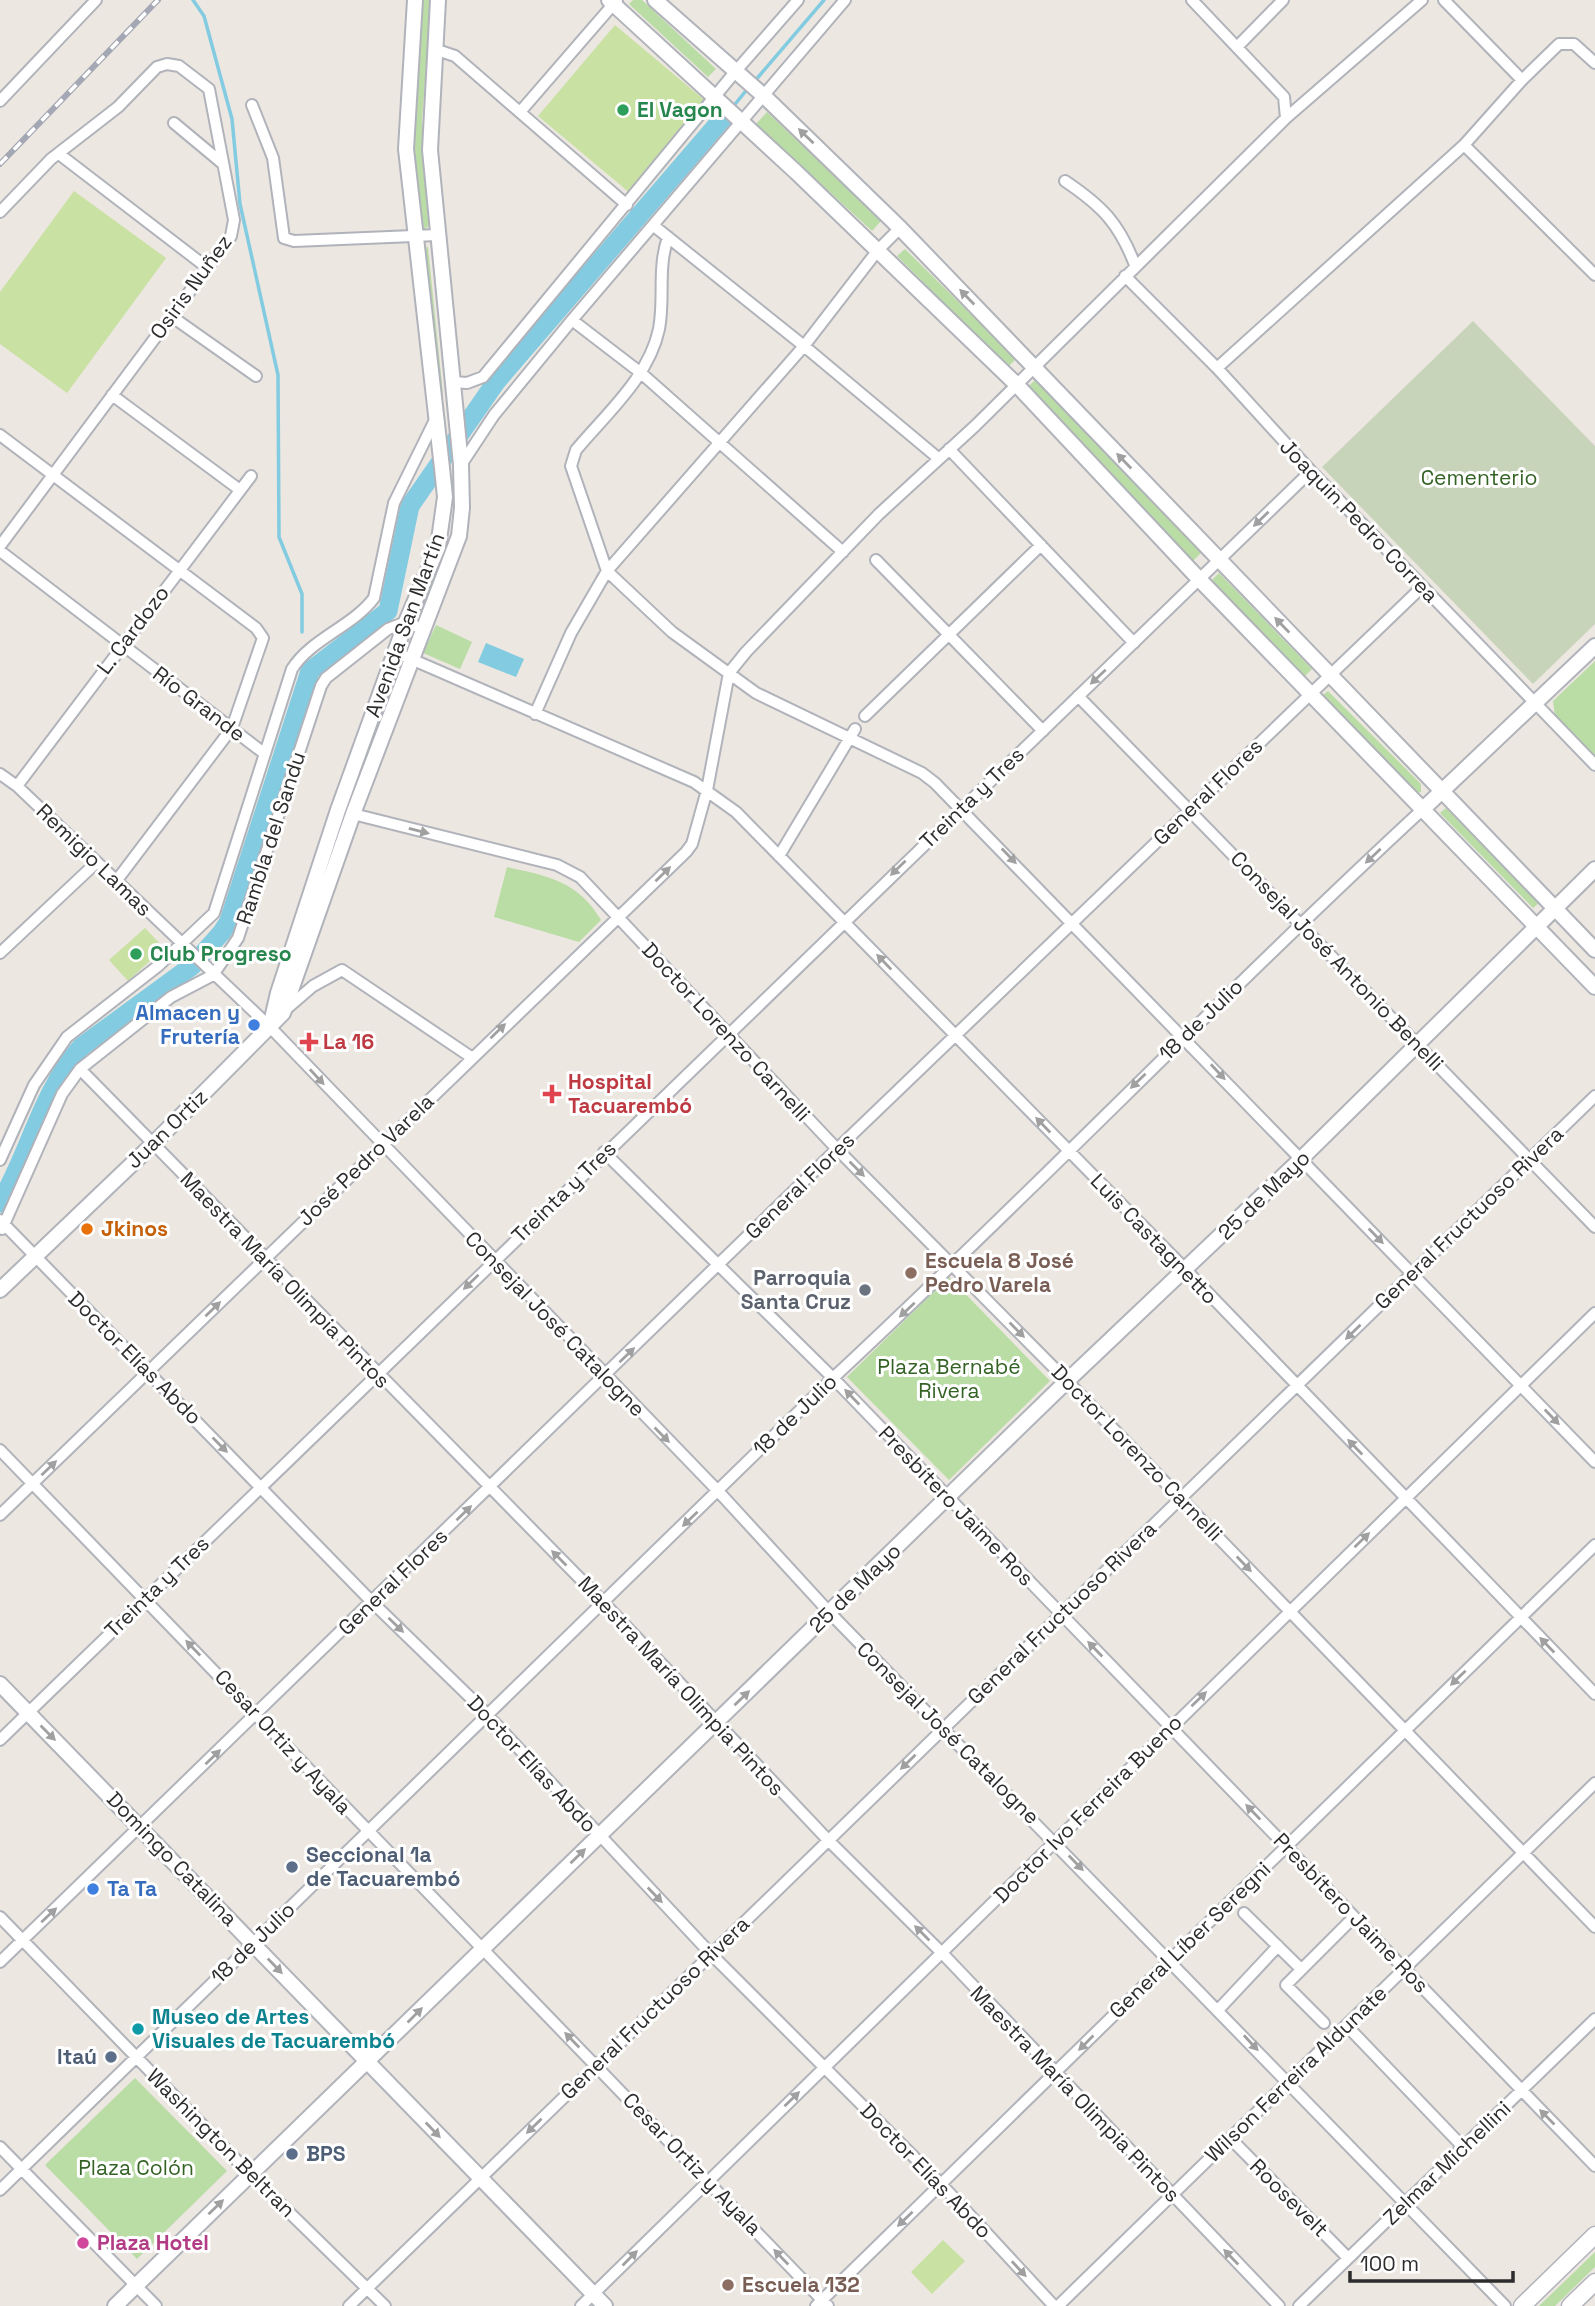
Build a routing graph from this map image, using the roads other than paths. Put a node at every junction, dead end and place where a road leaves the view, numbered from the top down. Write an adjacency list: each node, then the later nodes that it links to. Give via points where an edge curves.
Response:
1 (96, 0): 19 (street)
2 (415, 0): 34 (street, Avenida San Martín, via 406,149)
3 (438, 0): 13 (street, Avenida San Martín)
4 (655, 0): 15 (street)
5 (798, 0): 15 (street)
6 (845, 0): 17 (street)
7 (1192, 0): 12 (street)
8 (1283, 0): 12 (street)
9 (1422, 0): 22 (street)
10 (1444, 0): 16 (street)
11 (613, 1): 18 (street); 21 (street)
12 (1237, 47): 22 (street, via 1284,97)
13 (434, 48): 21 (street, via 455,56); 33 (street, Avenida San Martín, via 429,150)
14 (1595, 64): 16 (street, via 1574,44 1559,44)
15 (738, 75): 17 (street); 18 (street)
16 (1522, 80): 25 (street)
17 (761, 94): 23 (street); 32 (street, one-way to 17)
18 (717, 100): 23 (street); 29 (street)
19 (0, 101)
20 (252, 105): 34 (street, via 273,158 284,238)
21 (520, 111): 29 (street)
22 (1286, 118): 37 (street)
23 (738, 119): 31 (street); 36 (street)
24 (174, 122): 27 (street)
25 (1464, 145): 39 (street); 45 (street)
26 (59, 154): 27 (street, Osiris Nuñez, via 118,107 157,67 167,64 179,66 209,89); 30 (street); 38 (street)
27 (222, 163): 38 (street, Osiris Nuñez, via 233,230)
28 (1065, 181): 37 (street, via 1098,203 1119,228)
29 (627, 205): 48 (street, via 484,377)
30 (0, 212)
31 (654, 226): 35 (street); 42 (street)
32 (900, 228): 36 (street); 44 (street, one-way to 32)
33 (437, 234): 34 (street); 48 (street, Avenida San Martín)
34 (416, 237): 51 (street, Avenida San Martín)
35 (668, 237): 43 (street); 46 (street, via 659,275 659,330)
36 (878, 250): 43 (street); 49 (street)
37 (1136, 265): 40 (street)
38 (205, 266): 41 (street, Osiris Nuñez)
39 (1595, 275)
40 (1125, 276): 44 (street); 45 (street, Joaquin Pedro Correa)
41 (171, 316): 47 (street); 50 (street, Osiris Nuñez)
42 (572, 320): 46 (street); 55 (street)
43 (804, 346): 53 (street); 56 (street)
44 (1035, 366): 49 (street); 66 (street, one-way to 44)
45 (1217, 368): 57 (street, Joaquin Pedro Correa)
46 (641, 373): 53 (street); 68 (street, via 576,450 571,466)
47 (256, 376)
48 (453, 382): 55 (street, Avenida San Martín)
49 (1016, 384): 54 (street); 69 (street)
50 (112, 394): 58 (street, Osiris Nuñez); 60 (street)
51 (437, 421): 71 (street, Avenida San Martín, via 445,497 438,547); 89 (street, via 394,503 374,598 298,660)
52 (0, 435): 58 (street)
53 (718, 441): 64 (street); 68 (street)
54 (949, 449): 56 (street); 62 (street)
55 (460, 457): 72 (street, Avenida San Martín, via 459,536)
56 (938, 458): 64 (street)
57 (1311, 471): 66 (street, Treinta y Tres, one-way to 66); 70 (street, Joaquin Pedro Correa)
58 (52, 475): 61 (street, Osiris Nuñez); 67 (street)
59 (251, 476): 60 (street, L. Cardozo)
60 (240, 490): 67 (street, L. Cardozo)
61 (0, 545)
62 (1041, 545): 73 (street); 74 (street)
63 (0, 551): 75 (street, Río Grande)
64 (844, 552): 79 (street)
65 (876, 560): 73 (street)
66 (1219, 560): 69 (street, Treinta y Tres); 80 (street, one-way to 66)
67 (179, 568): 75 (street, L. Cardozo); 86 (street, via 256,628 262,638)
68 (607, 571): 79 (street, via 672,632); 84 (street, via 571,633)
69 (1199, 579): 74 (street, Treinta y Tres); 81 (street)
70 (1422, 587): 80 (street, General Flores); 83 (street, Joaquin Pedro Correa)
71 (406, 622): 72 (street); 77 (street, Avenida San Martín); 112 (street, Rambla del Sandu, via 388,629 321,686 243,927)
72 (422, 629): 78 (street, Avenida San Martín)
73 (949, 635): 85 (street); 87 (street)
74 (1134, 643): 82 (street, Treinta y Tres, one-way to 82)
75 (121, 646): 86 (street, Río Grande); 92 (street, L. Cardozo)
76 (1595, 646): 83 (street, 18 de Julio)
77 (394, 652): 78 (street, Luis Castagnetto); 115 (street, Avenida San Martín, via 329,836)
78 (411, 659): 84 (street, Luis Castagnetto); 98 (street, Avenida San Martín)
79 (729, 673): 88 (street, via 756,693); 94 (street, José Pedro Varela)
80 (1329, 674): 81 (street, General Flores); 93 (street)
81 (1311, 692): 96 (street); 97 (street, General Flores)
82 (1078, 696): 87 (street, Treinta y Tres); 97 (street, Consejal José Antonio Benelli)
83 (1535, 703): 90 (street, Joaquin Pedro Correa); 93 (street, 18 de Julio)
84 (535, 714): 94 (street, Luis Castagnetto)
85 (865, 716)
86 (232, 729): 89 (street, Río Grande); 102 (street)
87 (1042, 731): 95 (street, Treinta y Tres)
88 (852, 733): 95 (street, via 922,773); 99 (street)
89 (265, 754): 109 (street, via 214,913)
90 (1595, 765)
91 (0, 774): 92 (street, Remigio Lamas)
92 (17, 786): 100 (street, Remigio Lamas)
93 (1443, 789): 96 (street, 18 de Julio); 103 (street)
94 (707, 790): 99 (street, Luis Castagnetto); 104 (street, José Pedro Varela, one-way to 94, via 692,844)
95 (961, 807): 105 (street, Treinta y Tres, one-way to 105); 107 (street, one-way to 107)
96 (1423, 809): 106 (street, 18 de Julio, one-way to 106); 108 (street)
97 (1189, 811): 106 (street, Consejal José Antonio Benelli); 107 (street, General Flores)
98 (353, 814): 104 (street, Doctor Lorenzo Carnelli, one-way to 104, via 569,869); 114 (street, Avenida San Martín)
99 (779, 856): 105 (street, Luis Castagnetto)
100 (97, 862): 102 (street, Remigio Lamas); 111 (street)
101 (1595, 869): 103 (street, 25 de Mayo)
102 (117, 880): 109 (street, Remigio Lamas)
103 (1554, 908): 108 (street, 25 de Mayo); 110 (street)
104 (618, 917): 116 (street, Doctor Lorenzo Carnelli); 120 (street, José Pedro Varela, one-way to 104)
105 (844, 921): 116 (street, Treinta y Tres); 117 (street, Luis Castagnetto, one-way to 105)
106 (1301, 922): 118 (street, 18 de Julio); 119 (street, Consejal José Antonio Benelli)
107 (1072, 923): 117 (street, General Flores); 118 (street)
108 (1535, 927): 113 (street); 119 (street, 25 de Mayo)
109 (183, 946): 112 (street, Consejal José Catalogne); 128 (street, via 58,1048 34,1085)
110 (1595, 950)
111 (0, 953)
112 (211, 973): 115 (street, Consejal José Catalogne); 121 (street, via 171,997)
113 (1595, 987)
114 (283, 1013): 115 (street, Juan Ortiz); 120 (street, Juan Ortiz, via 335,971 351,973)
115 (270, 1027): 123 (street, Juan Ortiz); 124 (street, Consejal José Catalogne, one-way to 124)
116 (728, 1034): 125 (street, Doctor Lorenzo Carnelli); 127 (street, Treinta y Tres)
117 (956, 1035): 125 (street, General Flores); 126 (street, Luis Castagnetto, one-way to 117)
118 (1184, 1037): 126 (street, 18 de Julio, one-way to 126); 129 (street, one-way to 129)
119 (1419, 1042): 129 (street, 25 de Mayo); 130 (street, Consejal José Antonio Benelli)
120 (471, 1057): 124 (street, José Pedro Varela)
121 (80, 1069): 123 (street, Maestra María Olimpia Pintos); 131 (street, via 62,1094)
122 (1595, 1096): 130 (street, General Fructuoso Rivera)
123 (153, 1144): 133 (street, Juan Ortiz); 134 (street, Maestra María Olimpia Pintos)
124 (382, 1146): 134 (street, José Pedro Varela); 135 (street, Consejal José Catalogne)
125 (836, 1149): 136 (street, General Flores); 137 (street, Doctor Lorenzo Carnelli, one-way to 137)
126 (1067, 1150): 137 (street, 18 de Julio); 138 (street, Luis Castagnetto)
127 (604, 1152): 135 (street, Treinta y Tres); 136 (street, Presbítero Jaime Ros)
128 (0, 1160)
129 (1301, 1160): 138 (street, 25 de Mayo); 139 (street, one-way to 139)
130 (1529, 1161): 132 (street, Consejal José Antonio Benelli); 139 (street, General Fructuoso Rivera)
131 (2, 1226): 133 (street, Doctor Elías Abdo)
132 (1595, 1227)
133 (35, 1256): 140 (street, Juan Ortiz); 142 (street, Doctor Elías Abdo)
134 (265, 1259): 142 (street, José Pedro Varela, one-way to 134); 143 (street, Maestra María Olimpia Pintos)
135 (493, 1260): 143 (street, Treinta y Tres, one-way to 143); 144 (street, Consejal José Catalogne)
136 (719, 1265): 144 (street, General Flores, one-way to 136); 145 (street, Presbítero Jaime Ros)
137 (953, 1265): 145 (street, 18 de Julio, one-way to 145); 146 (street, Doctor Lorenzo Carnelli, one-way to 146)
138 (1185, 1269): 146 (street, 25 de Mayo); 148 (street, Luis Castagnetto)
139 (1413, 1274): 147 (street); 148 (street, General Fructuoso Rivera, one-way to 148)
140 (0, 1290)
141 (1595, 1313): 147 (street, Doctor Ivo Ferreira Bueno)
142 (148, 1372): 151 (street, José Pedro Varela, one-way to 142); 152 (street, Doctor Elías Abdo, one-way to 152)
143 (377, 1374): 152 (street, Treinta y Tres); 153 (street, Maestra María Olimpia Pintos)
144 (605, 1376): 153 (street, General Flores); 154 (street, Consejal José Catalogne, one-way to 154)
145 (833, 1378): 154 (street, 18 de Julio); 155 (street, Presbítero Jaime Ros, one-way to 145)
146 (1067, 1381): 155 (street, 25 de Mayo); 156 (street, Doctor Lorenzo Carnelli)
147 (1521, 1385): 150 (street, one-way to 150); 157 (street, Doctor Ivo Ferreira Bueno)
148 (1297, 1386): 156 (street, General Fructuoso Rivera); 157 (street, Luis Castagnetto, one-way to 148)
149 (0, 1450): 151 (street, Cesar Ortiz y Ayala)
150 (1595, 1462)
151 (33, 1484): 158 (street, José Pedro Varela); 160 (street, Cesar Ortiz y Ayala)
152 (262, 1487): 160 (street, Treinta y Tres); 161 (street, Doctor Elías Abdo)
153 (489, 1489): 161 (street, General Flores, one-way to 153); 162 (street, Maestra María Olimpia Pintos, one-way to 153)
154 (718, 1491): 162 (street, 18 de Julio, one-way to 162); 164 (street, Consejal José Catalogne)
155 (947, 1498): 164 (street, 25 de Mayo); 165 (street, Presbítero Jaime Ros)
156 (1180, 1498): 163 (street, Doctor Lorenzo Carnelli, one-way to 163); 165 (street, General Fructuoso Rivera)
157 (1406, 1498): 163 (street, Doctor Ivo Ferreira Bueno, one-way to 157); 166 (street, Luis Castagnetto)
158 (0, 1515)
159 (1595, 1545): 166 (street, General Líber Seregni)
160 (145, 1599): 169 (street, Treinta y Tres); 170 (street, Cesar Ortiz y Ayala, one-way to 160)
161 (372, 1602): 170 (street, General Flores); 171 (street, Doctor Elías Abdo, one-way to 171)
162 (603, 1602): 171 (street, 18 de Julio); 172 (street, Maestra María Olimpia Pintos)
163 (1290, 1611): 174 (street, Doctor Ivo Ferreira Bueno, one-way to 163); 175 (street, Doctor Lorenzo Carnelli)
164 (830, 1614): 172 (street, 25 de Mayo, one-way to 164); 173 (street, Consejal José Catalogne)
165 (1060, 1614): 173 (street, General Fructuoso Rivera); 174 (street, Presbítero Jaime Ros, one-way to 165)
166 (1521, 1618): 168 (street, Luis Castagnetto, one-way to 166); 175 (street, General Líber Seregni, one-way to 175)
167 (0, 1684): 169 (street, Domingo Catalina)
168 (1595, 1694)
169 (27, 1713): 176 (street, Treinta y Tres); 178 (street, Domingo Catalina, one-way to 178)
170 (257, 1714): 178 (street, General Flores, one-way to 170); 179 (street, Cesar Ortiz y Ayala)
171 (488, 1715): 179 (street, 18 de Julio); 180 (street, Doctor Elías Abdo)
172 (716, 1723): 180 (street, 25 de Mayo); 181 (street, Maestra María Olimpia Pintos)
173 (944, 1727): 181 (street, General Fructuoso Rivera, one-way to 181); 182 (street, Consejal José Catalogne)
174 (1171, 1727): 182 (street, Doctor Ivo Ferreira Bueno); 183 (street, Presbítero Jaime Ros, one-way to 174)
175 (1404, 1731): 183 (street, General Líber Seregni); 184 (street, Doctor Lorenzo Carnelli)
176 (0, 1740)
177 (1595, 1783): 184 (street, Wilson Ferreira Aldunate)
178 (141, 1827): 189 (street, General Flores, one-way to 178); 190 (street, Domingo Catalina)
179 (367, 1831): 190 (street, 18 de Julio); 192 (street, Cesar Ortiz y Ayala)
180 (599, 1836): 192 (street, 25 de Mayo, one-way to 180); 194 (street, Doctor Elías Abdo, one-way to 194)
181 (828, 1840): 193 (street, Maestra María Olimpia Pintos, one-way to 181); 194 (street, General Fructuoso Rivera)
182 (1055, 1841): 193 (street, Doctor Ivo Ferreira Bueno); 195 (street, Consejal José Catalogne, one-way to 195)
183 (1286, 1847): 187 (street, Presbítero Jaime Ros); 195 (street, General Líber Seregni)
184 (1524, 1853): 188 (street, Doctor Lorenzo Carnelli); 198 (street, Wilson Ferreira Aldunate)
185 (1244, 1913): 191 (street)
186 (0, 1917): 189 (street, Washington Beltran)
187 (1354, 1917): 197 (street); 198 (street, Presbítero Jaime Ros)
188 (1595, 1927)
189 (22, 1940): 196 (street, General Flores); 203 (street, Washington Beltran)
190 (254, 1943): 203 (street, 18 de Julio); 204 (street, Domingo Catalina, one-way to 204)
191 (1278, 1946): 197 (street); 199 (street)
192 (482, 1948): 204 (street, 25 de Mayo, one-way to 192); 205 (street, Cesar Ortiz y Ayala, one-way to 192)
193 (942, 1953): 206 (street, Doctor Ivo Ferreira Bueno); 207 (street, Maestra María Olimpia Pintos)
194 (711, 1954): 205 (street, General Fructuoso Rivera); 206 (street, Doctor Elías Abdo)
195 (1170, 1960): 199 (street, Consejal José Catalogne); 207 (street, General Líber Seregni, one-way to 207)
196 (0, 1962)
197 (1300, 1968): 201 (street, via 1286,1985)
198 (1405, 1968): 202 (street, Wilson Ferreira Aldunate); 209 (street, Presbítero Jaime Ros)
199 (1219, 2009): 208 (street, Consejal José Catalogne, one-way to 208)
200 (1595, 2019): 209 (street, Zelmar Michellini)
201 (1324, 2023)
202 (1347, 2026): 208 (street, Wilson Ferreira Aldunate); 212 (street)
203 (136, 2057): 214 (street, 18 de Julio); 215 (street, Washington Beltran)
204 (367, 2062): 215 (street, 25 de Mayo); 216 (street, Domingo Catalina, one-way to 216)
205 (596, 2066): 216 (street, General Fructuoso Rivera, one-way to 216); 217 (street, Cesar Ortiz y Ayala)
206 (823, 2068): 217 (street, Doctor Ivo Ferreira Bueno, one-way to 206); 218 (street, Doctor Elías Abdo)
207 (1055, 2074): 218 (street, General Líber Seregni); 220 (street, Maestra María Olimpia Pintos)
208 (1288, 2082): 210 (street, Wilson Ferreira Aldunate); 221 (street, Consejal José Catalogne)
209 (1521, 2092): 212 (street, Zelmar Michellini); 213 (street, Presbítero Jaime Ros, one-way to 209)
210 (1230, 2138): 220 (street, Wilson Ferreira Aldunate); 223 (street, Roosevelt)
211 (0, 2147): 214 (street)
212 (1463, 2147): 221 (street, Zelmar Michellini)
213 (1595, 2166)
214 (22, 2169): 219 (street, 18 de Julio); 225 (street)
215 (250, 2174): 225 (street, 25 de Mayo, one-way to 215); 226 (street, Washington Beltran)
216 (480, 2179): 226 (street, General Fructuoso Rivera); 227 (street, Domingo Catalina)
217 (708, 2180): 227 (street, Doctor Ivo Ferreira Bueno, one-way to 217); 228 (street, Cesar Ortiz y Ayala, one-way to 217)
218 (941, 2184): 228 (street, General Líber Seregni, one-way to 228); 235 (street, Doctor Elías Abdo, one-way to 235)
219 (0, 2190)
220 (1171, 2195): 235 (street, Wilson Ferreira Aldunate); 236 (street, Maestra María Olimpia Pintos, one-way to 220)
221 (1405, 2203): 223 (street, Zelmar Michellini); 238 (street, Consejal José Catalogne)
222 (1595, 2235): 239 (main road)
223 (1348, 2258): 237 (street, Zelmar Michellini)
224 (1595, 2282): 240 (main road)
225 (136, 2285): 229 (street, 25 de Mayo); 230 (street)
226 (368, 2288): 231 (street, General Fructuoso Rivera); 232 (street, Washington Beltran)
227 (594, 2294): 233 (street, Doctor Ivo Ferreira Bueno); 234 (street, Domingo Catalina)
228 (822, 2304)
229 (115, 2306)
230 (156, 2306)
231 (349, 2306)
232 (385, 2306)
233 (581, 2306)
234 (605, 2306)
235 (1056, 2306)
236 (1279, 2306)
237 (1299, 2306)
238 (1505, 2306)
239 (1522, 2306)
240 (1570, 2306)

